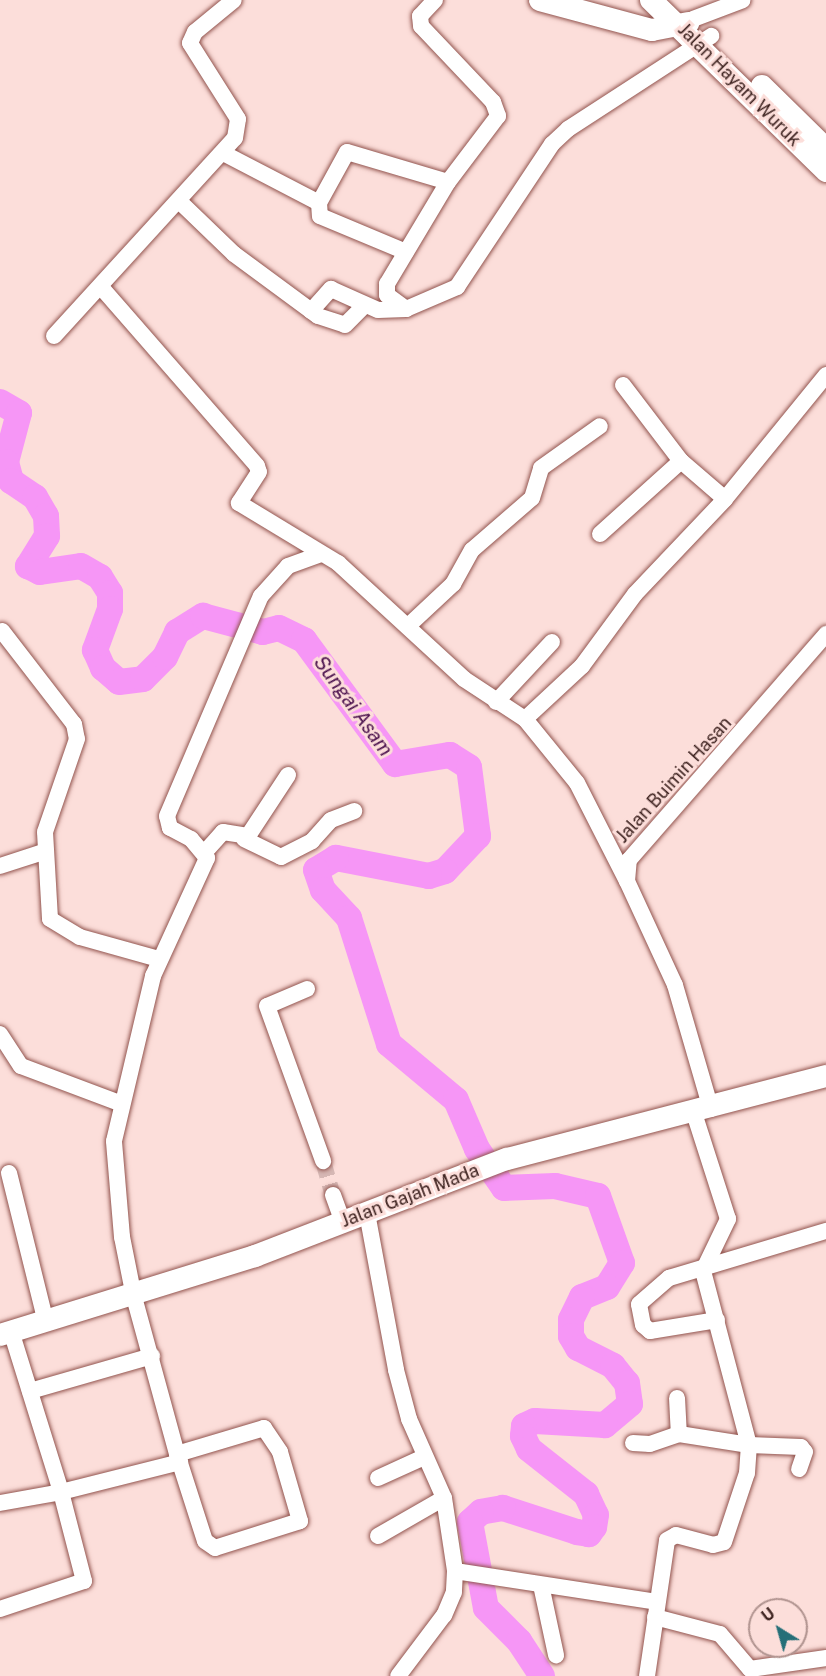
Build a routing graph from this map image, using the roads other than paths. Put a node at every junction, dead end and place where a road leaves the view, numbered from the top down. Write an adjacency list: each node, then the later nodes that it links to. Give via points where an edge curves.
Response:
1 (234, 0): 10 (street, via 195,32 190,43 238,119)
2 (435, 0): 12 (street, via 420,15 421,26 498,112)
3 (540, 0): 7 (main road, via 652,30)
4 (651, 0): 7 (main road, Jalan Hayam Wuruk)
5 (673, 0): 7 (main road, Jalan Hayam Wuruk)
6 (743, 0): 7 (street)
7 (687, 24): 8 (main road, Jalan Hayam Wuruk)
8 (705, 41): 9 (main road, Jalan Hayam Wuruk); 11 (main road, Jalan Hayam Wuruk); 18 (street, via 568,129 552,144 457,287)
9 (826, 149)
10 (225, 154): 13 (street); 14 (street)
11 (826, 171)
12 (448, 182): 14 (street, via 345,152); 15 (street)
13 (179, 201): 16 (street); 19 (street, via 234,254)
14 (319, 203): 15 (street, via 320,216)
15 (406, 252): 18 (street, via 385,290)
16 (101, 287): 20 (street); 27 (street, via 257,466 259,472 238,503)
17 (364, 306): 18 (street); 19 (street, via 353,320 336,326); 19 (street, via 331,289)
18 (406, 309)
19 (311, 310)
20 (54, 336)
21 (826, 375): 25 (street)
22 (623, 385): 24 (street)
23 (600, 426): 28 (street, via 541,468 532,498 472,550 453,584)
24 (681, 461): 25 (street); 26 (street)
25 (725, 499): 33 (street, via 635,594 582,666)
26 (600, 534)
27 (319, 555): 28 (street, via 338,563); 38 (street, via 280,572 253,615 247,640 167,816 170,828)
28 (408, 626): 32 (street)
29 (2, 631): 37 (street, via 45,692 74,724 76,751)
30 (826, 634): 40 (street, Jalan Buimin Hasan, via 629,860)
31 (552, 642): 32 (street)
32 (496, 702): 33 (street)
33 (525, 719): 40 (street, via 577,783)
34 (288, 775): 36 (street)
35 (354, 811): 36 (street, via 331,820 312,841 281,857)
36 (244, 839): 38 (street, via 223,832)
37 (43, 852): 39 (street); 41 (street, via 51,919 57,928)
38 (205, 852): 41 (street)
39 (0, 866)
40 (627, 881): 46 (street, via 675,985)
41 (159, 959): 45 (street, via 139,1019)
42 (307, 989): 47 (street, via 267,1006)
43 (0, 1034): 45 (street, via 21,1066)
44 (826, 1076): 46 (main road, Jalan Gajah Mada)
45 (122, 1104): 54 (street, via 114,1141 122,1237)
46 (702, 1111): 50 (main road, Jalan Gajah Mada, via 507,1158); 53 (street, via 728,1219 721,1243)
47 (323, 1161)
48 (9, 1173): 56 (street)
49 (333, 1195): 51 (street)
50 (367, 1213): 51 (main road, Jalan Gajah Mada); 64 (street, via 396,1370)
51 (343, 1222): 54 (main road, Jalan Gajah Mada)
52 (826, 1231): 53 (street)
53 (703, 1270): 55 (street); 55 (street, via 669,1278 643,1295 643,1325 657,1330)
54 (134, 1297): 56 (main road, Jalan Gajah Mada); 58 (street)
55 (717, 1320): 63 (street)
56 (46, 1323): 57 (main road, Jalan Gajah Mada)
57 (6, 1333): 59 (street)
58 (152, 1356): 59 (street); 65 (street)
59 (30, 1391): 68 (street)
60 (677, 1398): 61 (street)
61 (679, 1434): 62 (street, via 650,1444); 63 (street)
62 (633, 1443)
63 (749, 1445): 66 (street, via 801,1447 805,1452); 75 (street, via 742,1497 727,1537 713,1545 670,1536)
64 (424, 1457): 67 (street); 69 (street)
65 (179, 1458): 65 (street, via 264,1428 280,1452 300,1521 282,1531 209,1546); 68 (street)
66 (799, 1470)
67 (378, 1478)
68 (61, 1492): 70 (street); 74 (street, via 83,1583)
69 (444, 1498): 71 (street); 72 (street)
70 (0, 1503)
71 (378, 1536)
72 (460, 1571): 73 (street); 78 (street, via 444,1615)
73 (541, 1585): 75 (street); 76 (street)
74 (0, 1609)
75 (656, 1609): 77 (street, via 720,1634 750,1669); 79 (street)
76 (556, 1655)
77 (826, 1658)
78 (398, 1676)
79 (647, 1676)

